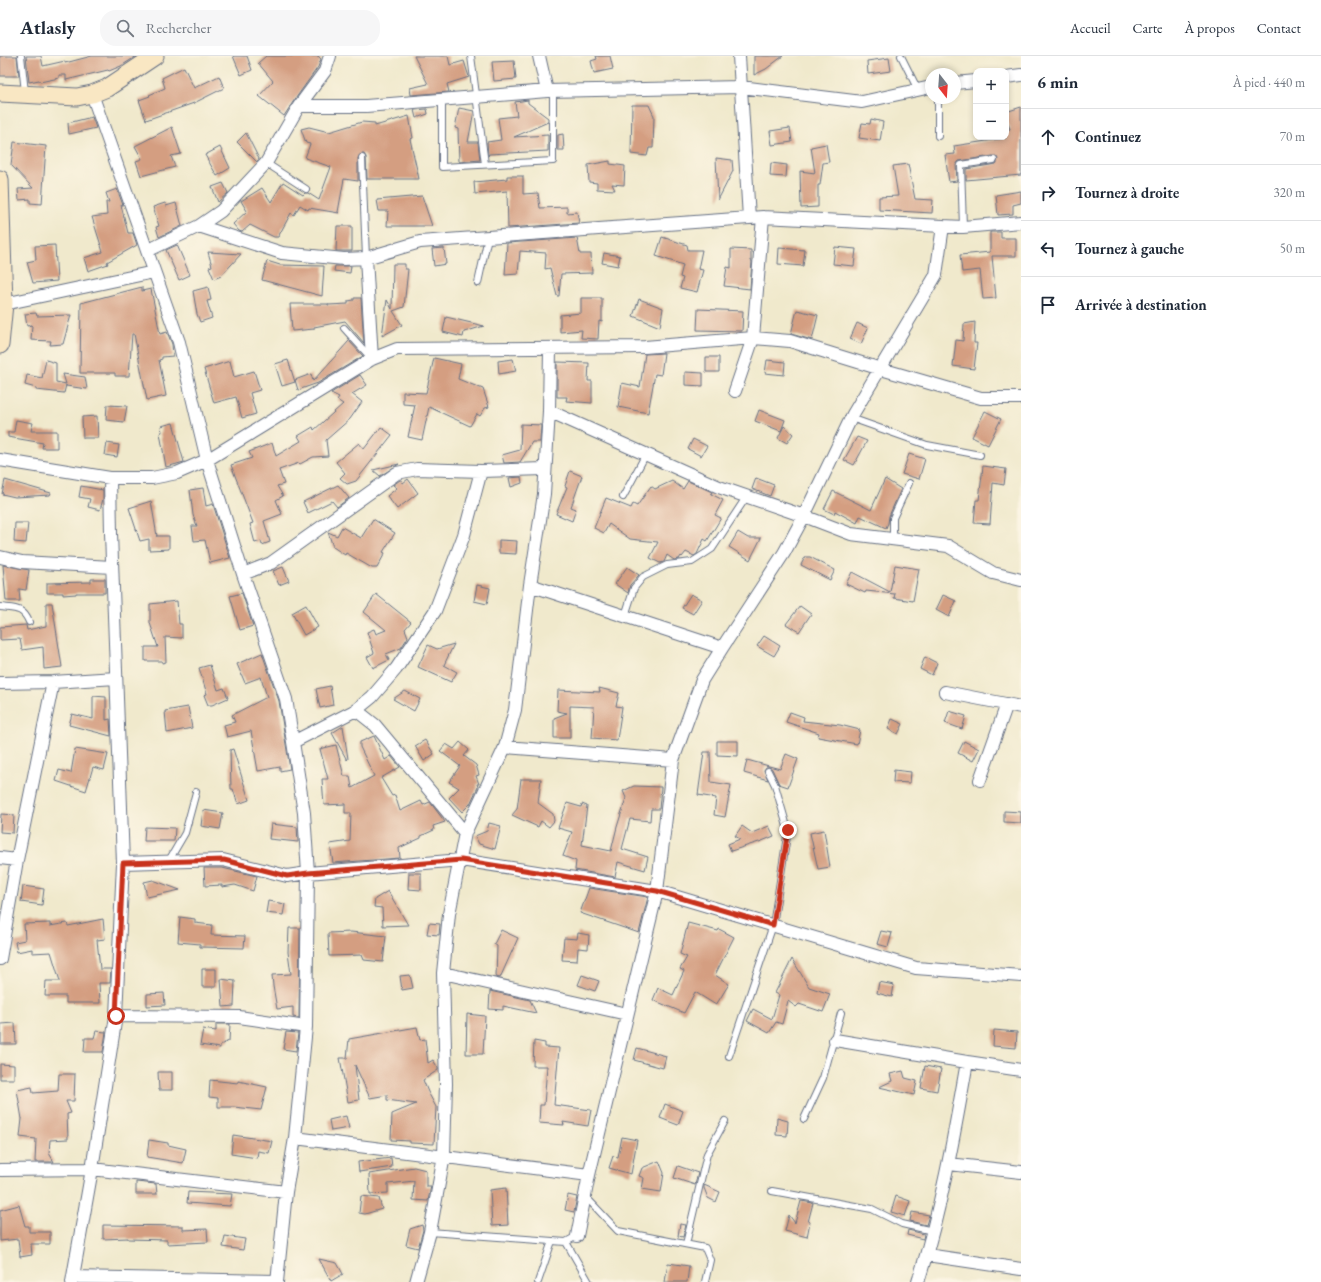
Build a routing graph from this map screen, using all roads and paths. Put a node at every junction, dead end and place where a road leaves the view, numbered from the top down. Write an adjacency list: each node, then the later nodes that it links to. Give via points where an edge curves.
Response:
1 (21, 56): 17 (lane)
2 (155, 56): 18 (street, via 107,88)
3 (330, 56): 22 (street, via 325,71)
4 (471, 56): 19 (lane)
5 (539, 56): 15 (street)
6 (740, 56): 12 (street)
7 (901, 56): 14 (lane)
8 (1021, 75): 9 (street)
9 (1009, 77)
10 (973, 81): 11 (street)
11 (961, 83)
12 (741, 87): 14 (street, via 862,102); 15 (street); 31 (street)
13 (925, 88): 14 (street)
14 (918, 90)
15 (550, 91): 19 (street); 27 (lane, via 553,161)
16 (0, 93): 17 (street)
17 (25, 94): 18 (street, via 77,97)
18 (92, 94): 38 (street)
19 (476, 97): 20 (street); 27 (lane)
20 (442, 100): 22 (street, via 366,106); 27 (lane, via 442,167)
21 (938, 104): 23 (lane)
22 (300, 106): 26 (street)
23 (938, 136)
24 (362, 158): 39 (lane)
25 (994, 160): 36 (lane, via 961,165)
26 (266, 163): 29 (lane); 34 (street, via 221,211)
27 (485, 164)
28 (0, 179): 33 (street)
29 (306, 189)
30 (763, 217): 31 (street); 35 (street); 45 (street)
31 (749, 218): 37 (street)
32 (1021, 222): 36 (street)
33 (1, 223): 42 (street)
34 (199, 226): 38 (street); 39 (street, via 282,253 344,259)
35 (943, 226): 36 (street); 48 (street, via 936,275)
36 (963, 227)
37 (488, 238): 39 (street, via 420,242); 41 (lane)
38 (147, 251): 40 (street)
39 (366, 258): 47 (street)
40 (154, 272): 42 (street); 56 (street, via 179,342)
41 (478, 283)
42 (4, 304): 44 (street)
43 (344, 328): 47 (lane)
44 (0, 337)
45 (753, 338): 46 (street, via 645,347); 48 (street, via 790,341); 49 (street)
46 (550, 348): 47 (street, via 397,350); 51 (street)
47 (372, 359): 56 (street)
48 (881, 369): 50 (street, via 981,398); 52 (street)
49 (736, 391)
50 (1021, 398)
51 (549, 411): 53 (street); 57 (street)
52 (850, 418): 54 (lane, via 927,445); 63 (street)
53 (646, 454): 61 (street, via 719,487); 62 (lane)
54 (980, 455)
55 (0, 460): 59 (street)
56 (207, 460): 59 (street, via 177,473 152,478); 67 (street)
57 (545, 469): 58 (street); 69 (street, via 544,494)
58 (481, 471): 67 (street, via 417,469 397,473 271,562); 80 (street, via 464,535 435,612 396,669 372,697)
59 (110, 478): 66 (street)
60 (910, 483): 64 (lane, via 893,518)
61 (747, 496): 63 (street); 71 (lane, via 712,549 692,562 667,565 643,577 634,588)
62 (624, 497)
63 (804, 516): 64 (street, via 851,534); 73 (street, via 784,552)
64 (893, 540): 68 (street, via 948,546 993,573)
65 (0, 557): 66 (street, via 22,562)
66 (112, 567): 74 (street)
67 (243, 574): 81 (street, via 286,699)
68 (1021, 580)
69 (530, 585): 71 (street); 82 (street, via 515,710)
70 (0, 607): 72 (lane, via 25,612)
71 (625, 616): 73 (street)
72 (29, 622)
73 (722, 648): 83 (street, via 702,680)
74 (116, 678): 75 (street); 92 (street)
75 (53, 682): 76 (street); 89 (street)
76 (0, 683)
77 (945, 692): 78 (street)
78 (1007, 704): 79 (street); 85 (street)
79 (1021, 707)
80 (356, 710): 81 (street); 87 (street, via 375,725)
81 (293, 742): 93 (street, via 304,813)
82 (505, 747): 83 (street); 87 (street)
83 (674, 760): 94 (street)
84 (768, 771): 95 (lane, via 775,785 788,830)
85 (980, 780)
86 (196, 792): 91 (lane, via 185,833)
87 (465, 833): 90 (street)
88 (0, 858): 89 (street)
89 (17, 860): 96 (street)
90 (461, 860): 93 (street); 94 (street); 97 (street, via 449,914)
91 (168, 862): 92 (street); 93 (street, via 224,860 287,876)
92 (123, 863): 101 (street)
93 (308, 873): 102 (street)
94 (657, 891): 95 (street); 100 (street)
95 (773, 925): 98 (street, via 916,968); 104 (lane)
96 (0, 959)
97 (444, 974): 100 (street); 110 (street)
98 (1021, 976)
99 (841, 1013): 103 (lane)
100 (627, 1014): 115 (street)
101 (116, 1016): 102 (street, via 239,1017); 112 (street)
102 (306, 1027): 109 (street)
103 (835, 1040): 105 (street); 107 (lane, via 823,1078)
104 (729, 1056)
105 (967, 1062): 106 (street); 111 (street)
106 (1021, 1070)
107 (804, 1119)
108 (725, 1121): 124 (lane, via 707,1154)
109 (296, 1138): 110 (street); 117 (street)
110 (444, 1156): 115 (street); 120 (street)
111 (949, 1164): 114 (street); 119 (street)
112 (92, 1169): 113 (street); 117 (street); 127 (street)
113 (0, 1170)
114 (1021, 1172)
115 (589, 1175): 118 (street)
116 (772, 1191): 119 (lane, via 872,1209 902,1224)
117 (286, 1192): 128 (street)
118 (585, 1196): 121 (street); 124 (lane, via 618,1231)
119 (933, 1231): 125 (street)
120 (430, 1232): 122 (lane); 129 (street)
121 (577, 1236): 123 (lane)
122 (552, 1241): 123 (lane); 130 (lane)
123 (566, 1242): 131 (lane)
124 (686, 1244): 132 (lane, via 705,1248 710,1260)
125 (927, 1255): 126 (street); 133 (street)
126 (1021, 1269)
127 (72, 1280): 128 (street)
128 (277, 1281)
129 (416, 1282)
130 (538, 1282)
131 (589, 1282)
132 (705, 1282)
133 (918, 1282)

